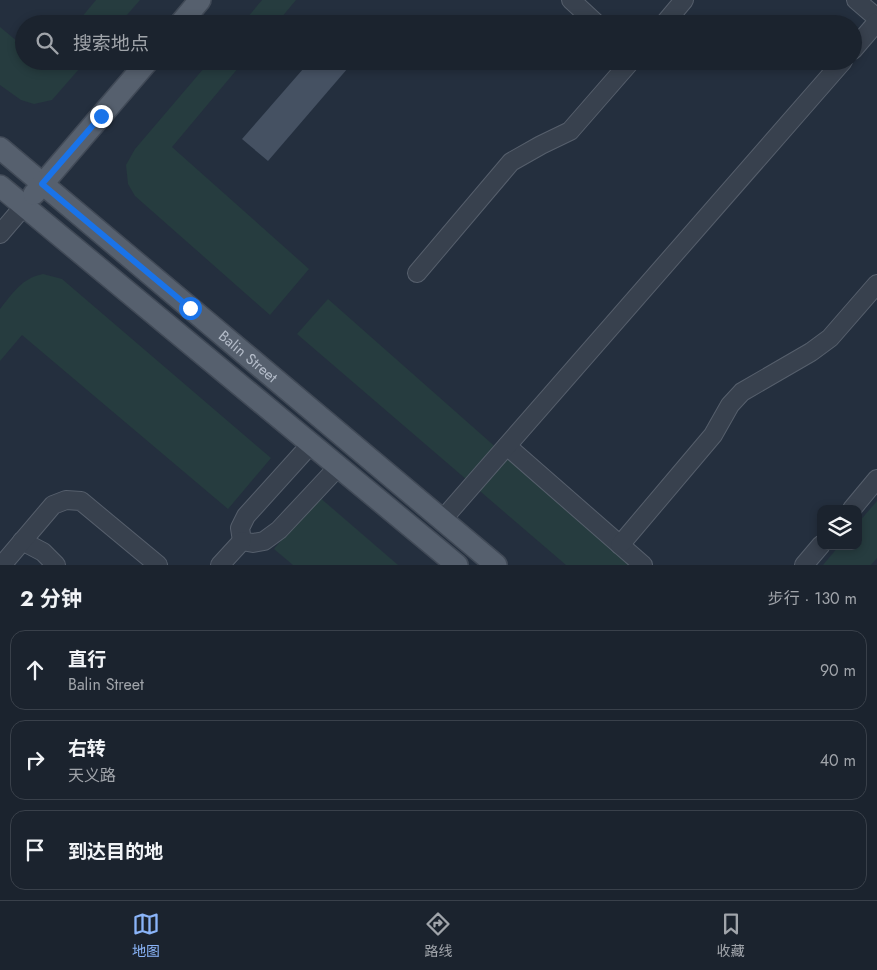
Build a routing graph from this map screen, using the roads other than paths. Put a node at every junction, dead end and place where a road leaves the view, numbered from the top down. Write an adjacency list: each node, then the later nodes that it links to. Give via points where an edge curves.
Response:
1 (200, 0): 5 (main road)
2 (571, 0): 6 (street)
3 (684, 0): 7 (street)
4 (856, 0): 8 (street)
5 (188, 15)
6 (587, 15)
7 (672, 15)
8 (877, 18)
9 (877, 22): 10 (street)
10 (862, 40)
11 (140, 70): 15 (main road)
12 (623, 70): 19 (street, via 570,131 511,162)
13 (835, 70): 22 (street)
14 (0, 148): 15 (main road, Balin Street)
15 (42, 184): 17 (main road); 26 (main road, Balin Street)
16 (0, 186): 17 (main road, Balin Street)
17 (24, 206): 18 (street); 21 (main road, Balin Street)
18 (0, 234)
19 (417, 273)
20 (877, 284): 29 (street, via 830,338 742,392 730,405 713,435)
21 (311, 444): 23 (main road, Balin Street); 28 (street, via 246,516 240,528)
22 (507, 446): 26 (street); 29 (street)
23 (338, 467): 28 (street, via 279,530 264,541); 35 (main road, Balin Street)
24 (877, 479): 25 (street)
25 (855, 505)
26 (442, 520): 36 (main road, Balin Street)
27 (22, 541): 31 (street); 32 (street, via 43,552); 33 (street, via 53,505 66,500 81,501)
28 (242, 541): 34 (street)
29 (620, 545): 37 (street)
30 (817, 550): 38 (street)
31 (2, 565)
32 (56, 565)
33 (158, 565)
34 (220, 565)
35 (457, 565)
36 (496, 565)
37 (642, 565)
38 (804, 565)

